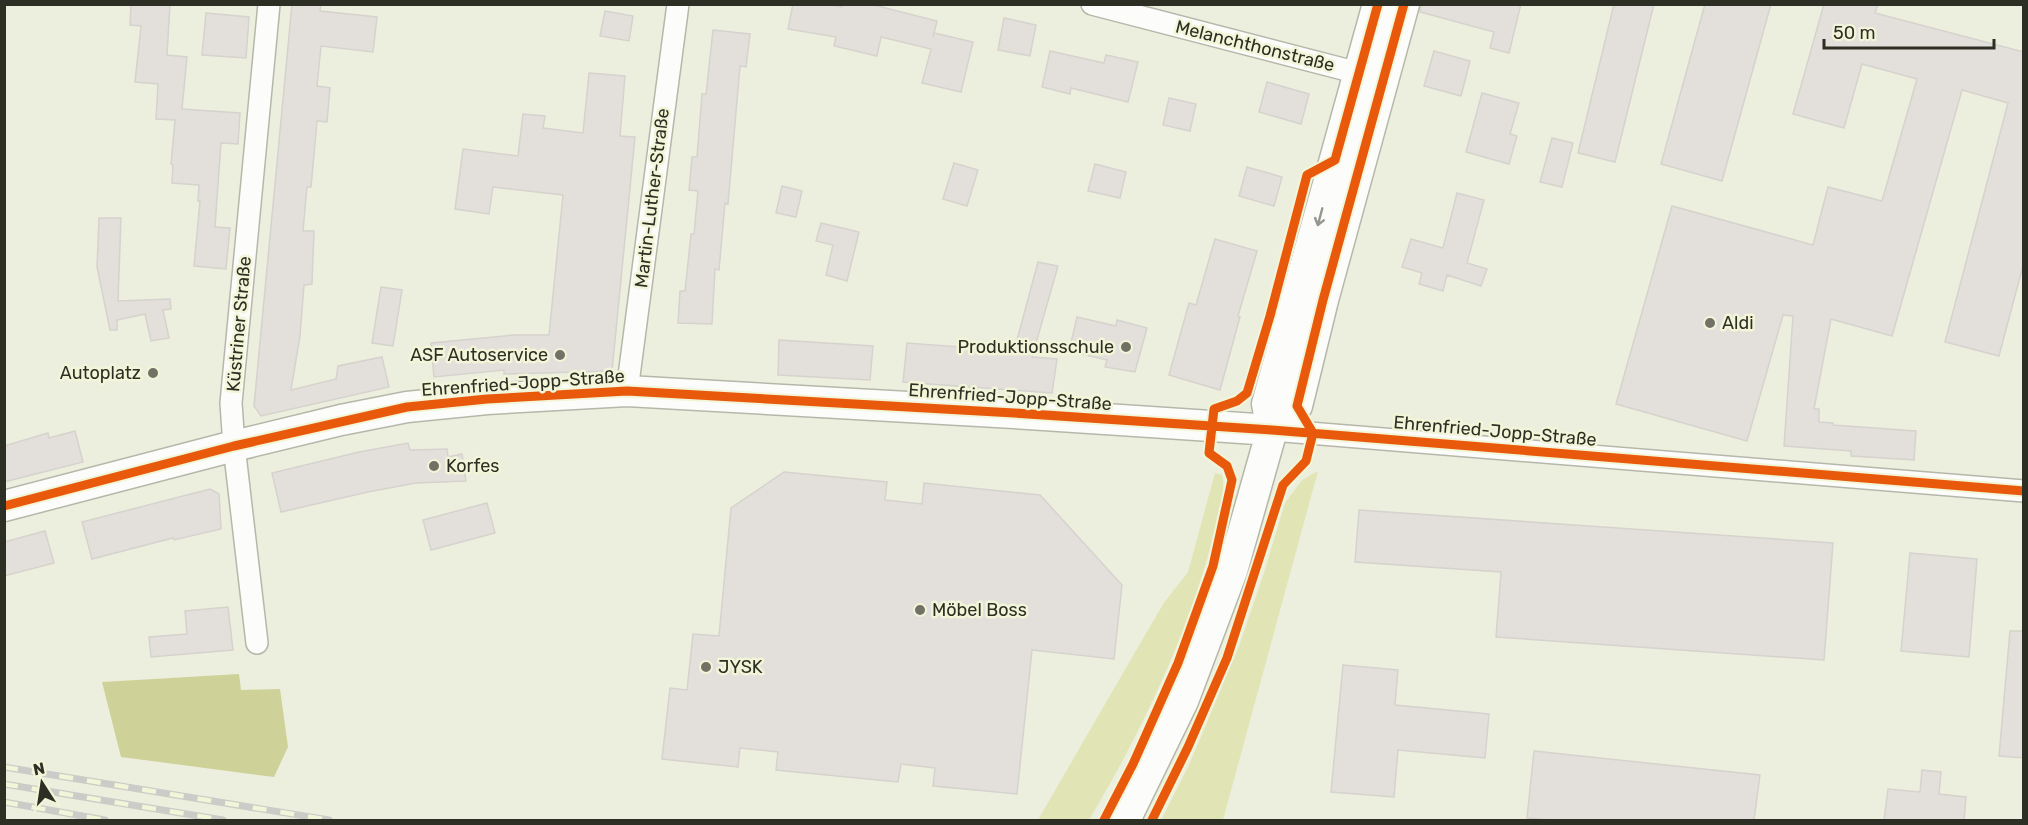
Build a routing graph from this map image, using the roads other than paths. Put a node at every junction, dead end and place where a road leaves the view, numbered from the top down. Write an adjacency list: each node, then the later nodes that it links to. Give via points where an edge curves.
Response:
1 (269, 4): 9 (street, Küstriner Straße, via 231,403)
2 (678, 4): 7 (street, Martin-Luther-Straße)
3 (1092, 4): 6 (street, Melanchthonstraße)
4 (1378, 4): 6 (street)
5 (1404, 4): 6 (street)
6 (1371, 76): 8 (street, via 1297,406)
7 (627, 391): 8 (street, Ehrenfried-Jopp-Straße); 9 (street, Ehrenfried-Jopp-Straße, via 407,407)
8 (1272, 430): 10 (street, Ehrenfried-Jopp-Straße); 13 (street, via 1232,571 1183,701)
9 (234, 446): 11 (street, Ehrenfried-Jopp-Straße); 12 (street, Küstriner Straße)
10 (2024, 491)
11 (4, 506)
12 (257, 643)
13 (1125, 820)

